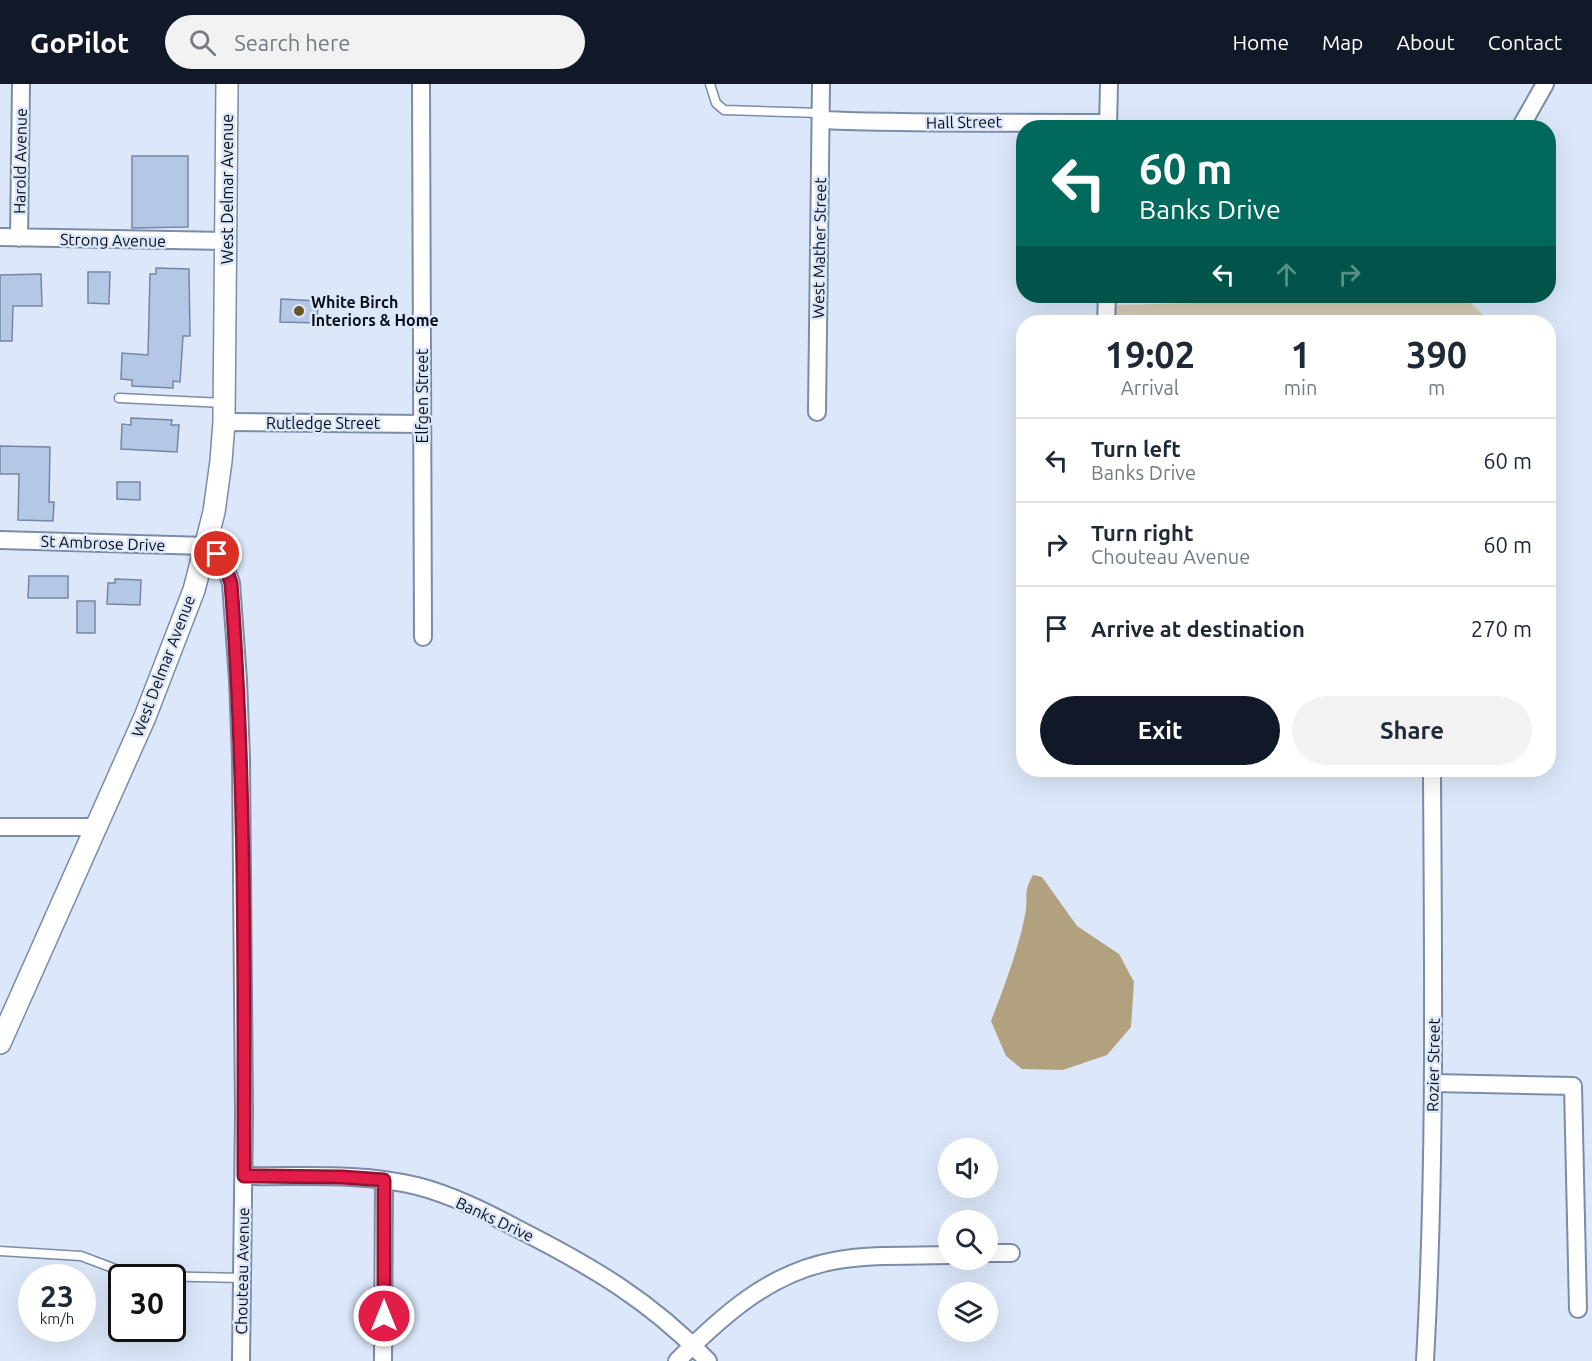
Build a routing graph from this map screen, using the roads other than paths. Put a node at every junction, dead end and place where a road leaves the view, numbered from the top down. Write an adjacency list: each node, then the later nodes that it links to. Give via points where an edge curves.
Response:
1 (21, 84): 13 (street, Harold Avenue)
2 (227, 84): 14 (street, West Delmar Avenue)
3 (421, 84): 18 (street, Elfgen Street)
4 (710, 84): 8 (lane, via 716,104 724,110)
5 (821, 84): 8 (street, West Mather Street)
6 (1109, 84): 9 (street)
7 (1545, 84): 10 (street)
8 (821, 117): 11 (street, Hall Street, via 889,123); 16 (street, West Mather Street)
9 (1108, 120)
10 (1525, 120)
11 (1016, 122)
12 (0, 237): 13 (street, Strong Avenue)
13 (19, 238): 14 (street, Strong Avenue)
14 (226, 241): 17 (street, West Delmar Avenue)
15 (119, 398): 17 (lane)
16 (817, 412)
17 (224, 413): 18 (street, Rutledge Street); 20 (street, West Delmar Avenue, via 221,460)
18 (422, 424): 21 (street, Elfgen Street)
19 (0, 540): 20 (street, St Ambrose Drive)
20 (207, 542): 24 (street, West Delmar Avenue, via 177,637); 27 (street, Chouteau Avenue, via 231,583 238,680)
21 (423, 637)
22 (1432, 777): 26 (street, Rozier Street)
23 (0, 827): 24 (street)
24 (96, 827): 25 (street, West Delmar Avenue)
25 (2, 1033)
26 (1432, 1083): 34 (street, via 1573,1086); 40 (street, Rozier Street)
27 (244, 1176): 28 (street, Banks Drive); 33 (street, Chouteau Avenue)
28 (384, 1180): 35 (street, Banks Drive, via 453,1198 578,1259 656,1312); 37 (street)
29 (0, 1251): 33 (lane, via 81,1256 118,1270 154,1276)
30 (1011, 1252): 31 (street)
31 (998, 1253)
32 (938, 1255): 35 (street, via 857,1258 809,1267 744,1300)
33 (242, 1278): 36 (street, Chouteau Avenue)
34 (1578, 1309)
35 (693, 1345): 38 (street); 39 (street, Banks Drive)
36 (241, 1361)
37 (383, 1361)
38 (677, 1361)
39 (708, 1361)
40 (1425, 1361)

